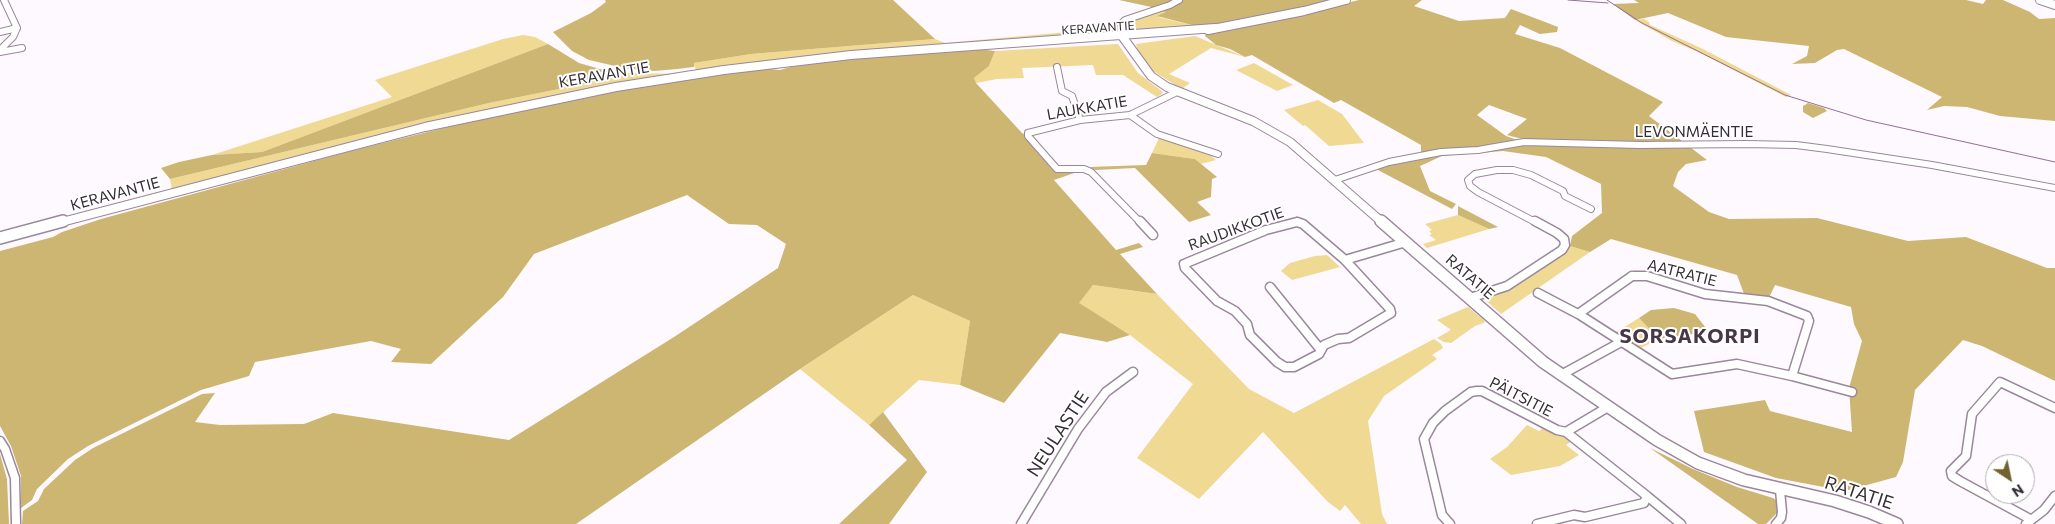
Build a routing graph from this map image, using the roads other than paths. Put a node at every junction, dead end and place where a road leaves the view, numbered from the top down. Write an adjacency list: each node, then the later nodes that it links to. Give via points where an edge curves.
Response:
1 (4, 0): 6 (street)
2 (1179, 0): 8 (street, via 1125,20 1121,27)
3 (1346, 0): 8 (main road, KERAVANTIE, via 1214,28)
4 (2040, 0): 5 (main road)
5 (2055, 5)
6 (17, 28): 7 (street); 10 (street)
7 (0, 32)
8 (1126, 37): 12 (main road, RATATIE, via 1151,76); 16 (main road, KERAVANTIE, via 851,54 616,87 425,127)
9 (22, 48): 10 (street)
10 (0, 51)
11 (1057, 66): 14 (street, via 1062,91 1072,96)
12 (1177, 92): 13 (street, LAUKKATIE); 17 (main road, RATATIE, via 1273,131)
13 (1130, 115): 14 (street, LAUKKATIE); 15 (street, via 1157,134)
14 (1080, 120): 21 (street, LAUKKATIE, via 1028,133 1028,136 1057,169 1091,172)
15 (1218, 154)
16 (237, 176): 20 (main road, KERAVANTIE); 22 (main road, KERAVANTIE)
17 (1335, 180): 18 (street, LEVONMÄENTIE, via 1388,162 1524,142 1747,144 1827,149); 23 (main road, RATATIE)
18 (2055, 188)
19 (1591, 209): 27 (street, via 1531,175 1513,170 1475,174 1468,180 1470,186 1556,233 1564,239 1565,245 1507,286)
20 (0, 234)
21 (1153, 235)
22 (0, 238)
23 (1406, 242): 24 (street); 27 (main road, RATATIE)
24 (1344, 260): 30 (street, RAUDIKKOTIE, via 1391,312 1349,338 1338,339); 30 (street, RAUDIKKOTIE, via 1303,224 1291,223 1184,264 1217,301 1234,310 1247,324 1250,334 1277,362 1285,367 1294,367 1319,354)
25 (1270, 287): 30 (street)
26 (1538, 293): 28 (street)
27 (1470, 298): 32 (main road, RATATIE)
28 (1580, 315): 29 (street); 33 (street, AATRATIE, via 1632,276 1647,276 1705,294 1768,301 1799,312 1810,320)
29 (1621, 342): 32 (street); 33 (street, via 1672,374 1737,364)
30 (1320, 350)
31 (1133, 372): 45 (street, NEULASTIE, via 1106,392 1078,429)
32 (1562, 376): 35 (main road, RATATIE)
33 (1792, 376): 34 (street)
34 (1852, 392)
35 (1608, 407): 37 (street); 39 (main road, RATATIE, via 1657,440 1698,462)
36 (2055, 408): 43 (street, via 2000,382 1972,414 1966,456 1951,471 1952,476)
37 (1566, 432): 40 (street); 46 (street, PÄITSITIE, via 1482,391 1471,392 1445,411 1424,439 1442,515)
38 (0, 441): 44 (street, via 14,478)
39 (1780, 490): 42 (main road, RATATIE); 49 (street, via 1782,512)
40 (1647, 496): 47 (street, via 1644,504); 48 (street)
41 (2055, 496): 43 (street)
42 (1810, 497): 50 (main road, RATATIE); 51 (main road, RATATIE, via 1835,501)
43 (2028, 522)
44 (16, 524)
45 (1021, 524)
46 (1450, 524)
47 (1537, 524)
48 (1681, 524)
49 (1776, 524)
50 (1881, 524)
51 (1897, 524)

